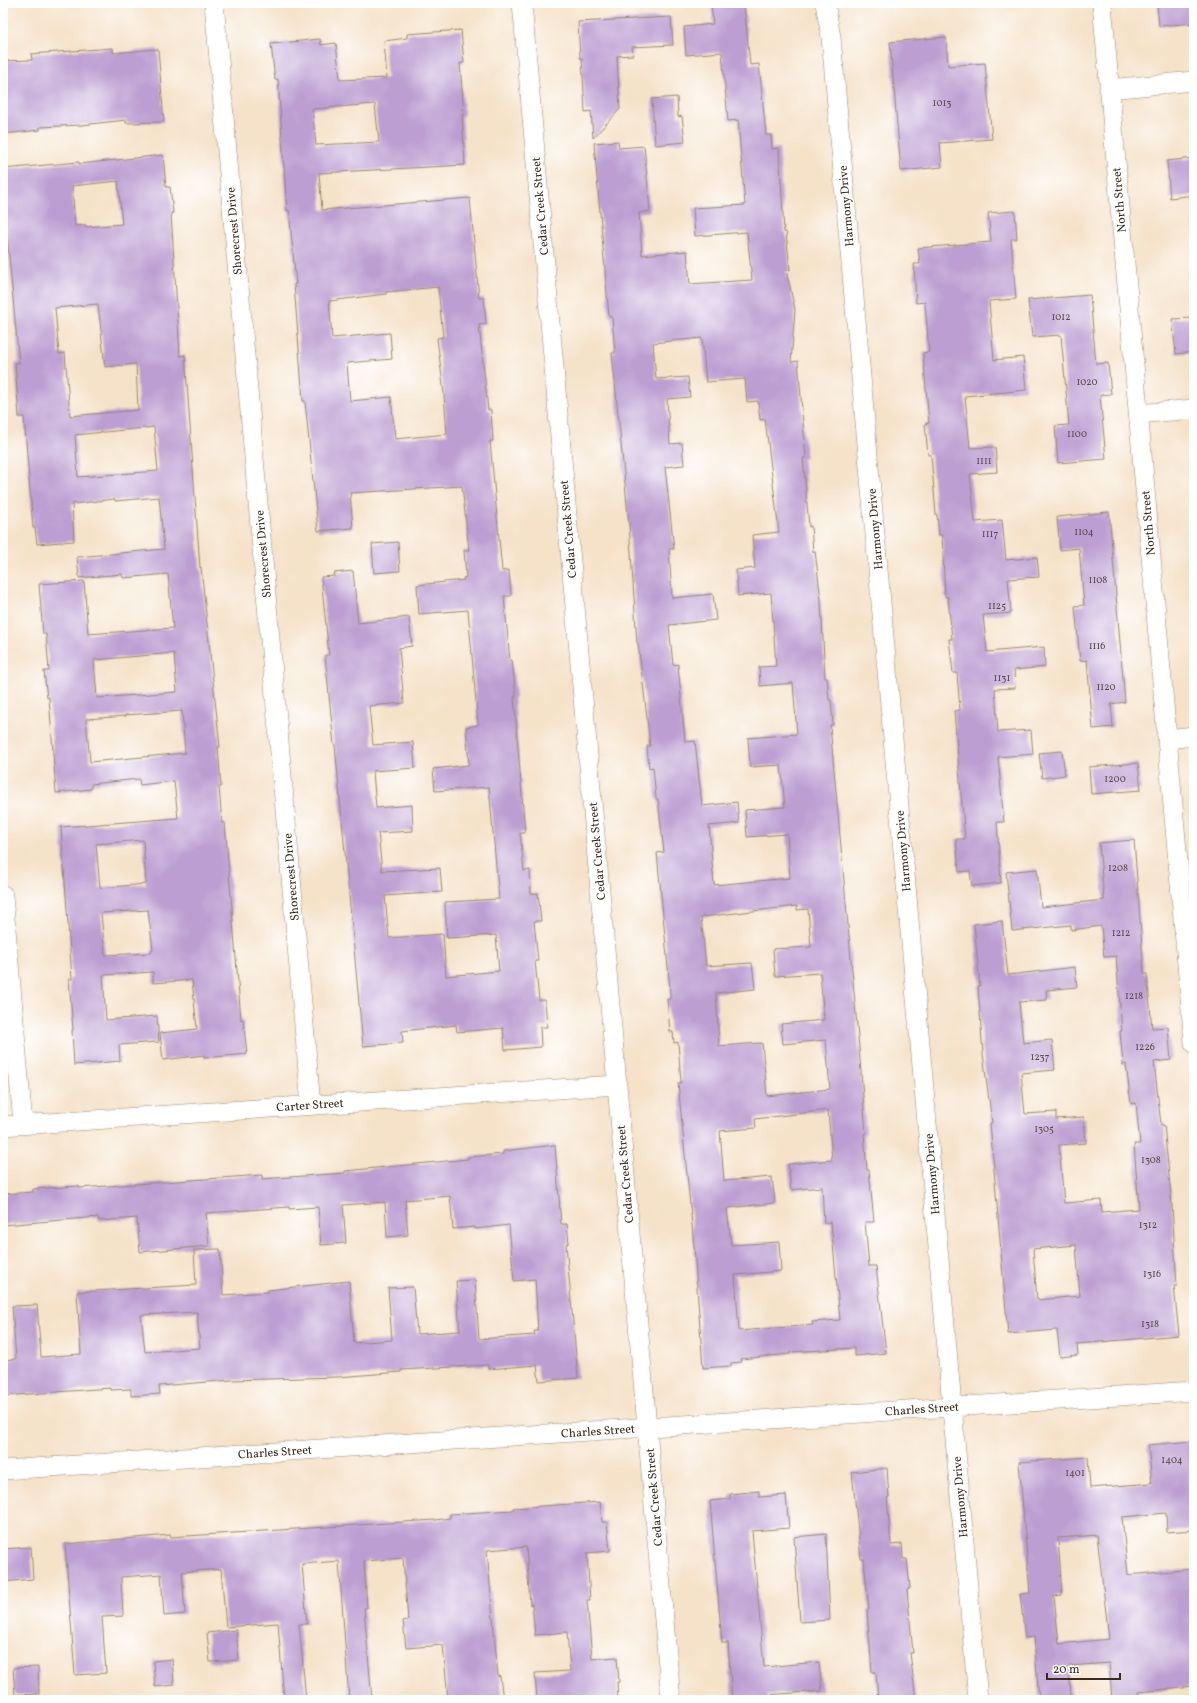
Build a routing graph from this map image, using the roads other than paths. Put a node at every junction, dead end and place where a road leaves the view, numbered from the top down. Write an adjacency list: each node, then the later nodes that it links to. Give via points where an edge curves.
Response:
1 (214, 3): 14 (street, Shorecrest Drive)
2 (522, 3): 13 (street, Cedar Creek Street)
3 (825, 3): 18 (street, Harmony Drive, via 832,37)
4 (1102, 3): 6 (street, North Street)
5 (1194, 81): 6 (street)
6 (1109, 89): 8 (street, North Street)
7 (1194, 409): 8 (street)
8 (1138, 414): 10 (street, North Street)
9 (1194, 736): 10 (street)
10 (1167, 739): 12 (street, North Street)
11 (3, 895): 15 (street)
12 (1194, 1043)
13 (617, 1084): 14 (street, Carter Street); 19 (street, Cedar Creek Street)
14 (311, 1105): 15 (street, Carter Street)
15 (23, 1124): 16 (street, Carter Street)
16 (3, 1126)
17 (1194, 1391): 18 (street, Charles Street)
18 (953, 1407): 19 (street, Charles Street); 22 (street, Harmony Drive)
19 (648, 1427): 20 (street, Charles Street); 21 (street, Cedar Creek Street)
20 (3, 1470)
21 (671, 1700)
22 (978, 1700)

